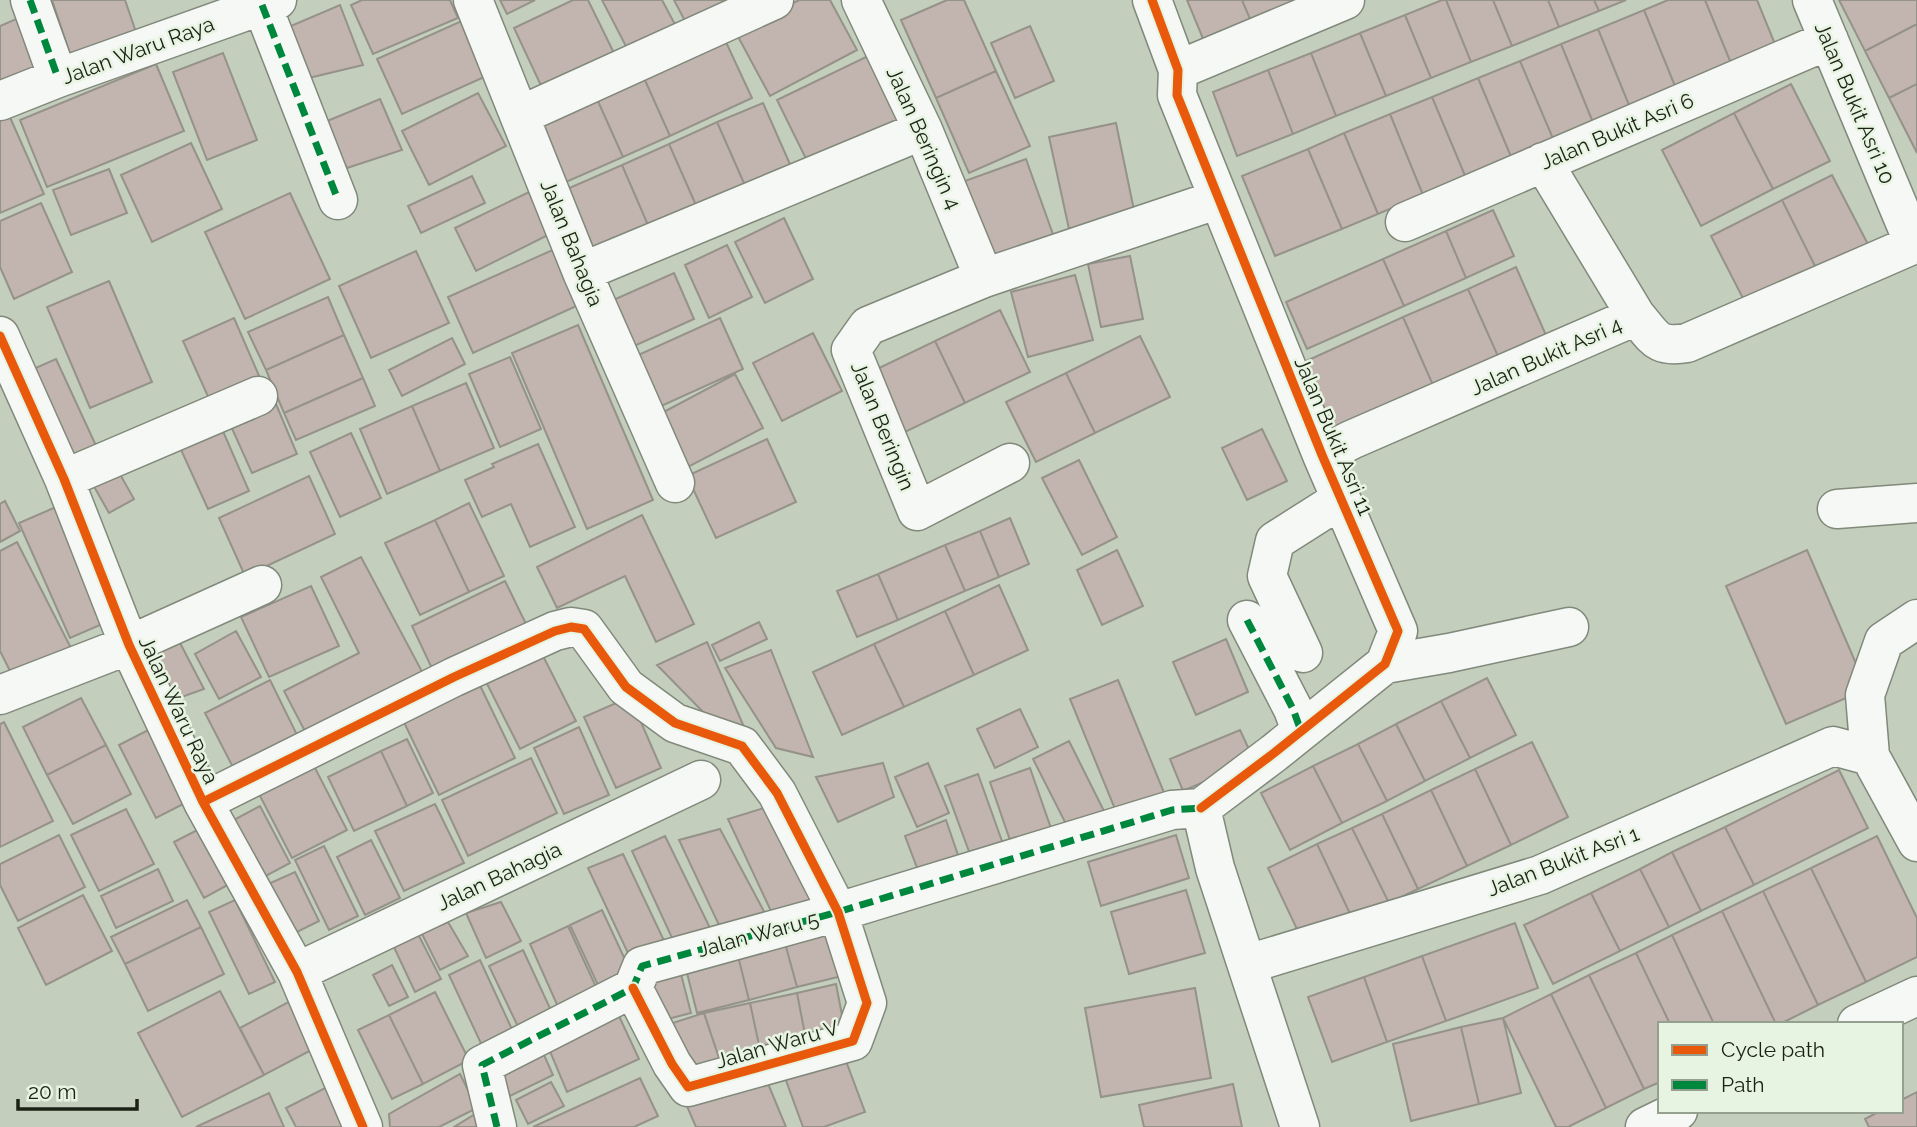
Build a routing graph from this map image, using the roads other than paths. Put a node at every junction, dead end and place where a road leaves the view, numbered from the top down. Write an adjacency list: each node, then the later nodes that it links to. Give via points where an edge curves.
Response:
1 (30, 0): 11 (street)
2 (473, 0): 13 (street, Jalan Bahagia)
3 (774, 0): 13 (street)
4 (861, 0): 14 (street, Jalan Beringin 4)
5 (1152, 0): 10 (street, Jalan Bukit Asri 11)
6 (1345, 0): 10 (street)
7 (1812, 0): 9 (street, Jalan Bukit Asri 10)
8 (269, 3): 11 (street, Jalan Waru Raya); 17 (street)
9 (1829, 40): 15 (street, Jalan Bukit Asri 6); 19 (street, Jalan Bukit Asri 10)
10 (1178, 70): 16 (street, Jalan Bukit Asri 11, via 1177,95)
11 (58, 78): 12 (street, Jalan Waru Raya)
12 (0, 101)
13 (521, 115): 20 (street, Jalan Bahagia)
14 (923, 130): 20 (street); 21 (street, Jalan Beringin 4)
15 (1543, 162): 18 (street, Jalan Bukit Asri 6); 22 (street)
16 (1219, 199): 21 (street); 25 (street, Jalan Bukit Asri 11)
17 (338, 200)
18 (1405, 222)
19 (1915, 244): 22 (street, Jalan Bukit Asri 4, via 1687,343 1668,346 1655,339)
20 (582, 272): 28 (street, Jalan Bahagia)
21 (984, 278): 26 (street, Jalan Beringin, via 868,326 851,350 917,511)
22 (1636, 316): 25 (street, Jalan Bukit Asri 4)
23 (0, 336): 27 (street, Jalan Waru Raya)
24 (258, 396): 27 (street)
25 (1322, 456): 29 (street, Jalan Bukit Asri 11)
26 (1010, 463)
27 (64, 479): 36 (street, Jalan Waru Raya)
28 (675, 483)
29 (1342, 501): 37 (street, via 1275,541 1267,576); 38 (street, Jalan Bukit Asri 11, via 1398,631)
30 (1917, 503): 31 (street)
31 (1838, 509)
32 (262, 585): 36 (street)
33 (1917, 619): 41 (street, via 1884,641 1865,695)
34 (1247, 620): 40 (street)
35 (1569, 627): 38 (street)
36 (129, 645): 39 (street); 43 (street, Jalan Waru Raya)
37 (1303, 653)
38 (1385, 664): 40 (street, Jalan Bukit Asri 11)
39 (0, 695)
40 (1301, 731): 44 (street, Jalan Bukit Asri 11)
41 (1870, 756): 45 (street); 47 (street, Jalan Bukit Asri 1, via 1833,746 1540,875)
42 (701, 780): 48 (street, Jalan Bahagia)
43 (203, 802): 46 (street, via 466,671 555,631 584,629 626,687 675,723 742,746 777,793); 48 (street, Jalan Waru Raya)
44 (1200, 807): 46 (street, Jalan Waru 5, via 1172,810); 47 (street)
45 (1917, 842)
46 (838, 912): 49 (street, Jalan Waru 5, via 642,966); 49 (street, Jalan Waru V, via 867,1003 853,1041 688,1087)
47 (1248, 964): 55 (street)
48 (297, 972): 53 (street, Jalan Waru Raya)
49 (633, 988): 54 (street, Jalan Waru 5, via 482,1065)
50 (1917, 996): 51 (street)
51 (1861, 1022)
52 (1674, 1113): 56 (street)
53 (363, 1127)
54 (497, 1127)
55 (1300, 1127)
56 (1645, 1127)

